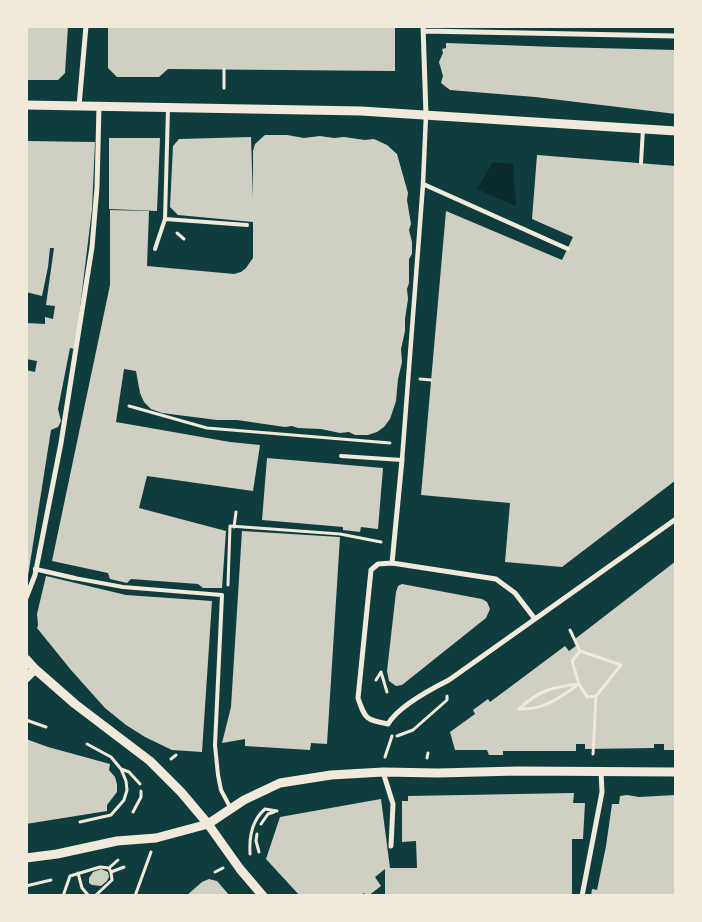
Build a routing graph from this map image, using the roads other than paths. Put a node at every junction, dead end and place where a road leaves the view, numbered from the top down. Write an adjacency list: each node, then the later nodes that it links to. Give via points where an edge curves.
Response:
1 (86, 26): 5 (street)
2 (423, 29): 3 (street); 8 (street)
3 (676, 36)
4 (26, 105): 5 (street)
5 (79, 106): 6 (street)
6 (98, 106): 7 (street); 21 (street, via 92,247 61,443)
7 (168, 108): 8 (street); 13 (lane)
8 (426, 115): 9 (street); 12 (street)
9 (643, 129): 10 (street); 11 (lane)
10 (676, 131)
11 (640, 163)
12 (423, 184): 15 (street); 18 (street)
13 (165, 219): 14 (lane); 16 (lane)
14 (248, 225)
15 (568, 249)
16 (155, 250)
17 (341, 456): 18 (lane)
18 (402, 460): 20 (street)
19 (676, 519): 24 (street)
20 (392, 563): 24 (street, via 496,579 514,593); 24 (street, via 378,564 371,570 358,698 368,720 388,724 392,716)
21 (35, 569): 22 (street); 23 (street)
22 (74, 578): 31 (lane, via 123,588 222,595 215,746 220,782)
23 (26, 598)
24 (535, 619)
25 (26, 658): 26 (street)
26 (35, 669): 27 (street); 32 (street, via 150,762 182,792)
27 (26, 678)
28 (382, 772): 29 (street); 31 (street, via 288,781 256,793); 33 (street, via 393,804)
29 (601, 772): 30 (street); 36 (street, via 602,792)
30 (676, 772)
31 (231, 808): 32 (street)
32 (208, 824): 34 (street, via 156,838 117,841); 35 (street)
33 (391, 846)
34 (26, 858)
35 (263, 896)
36 (582, 896)

